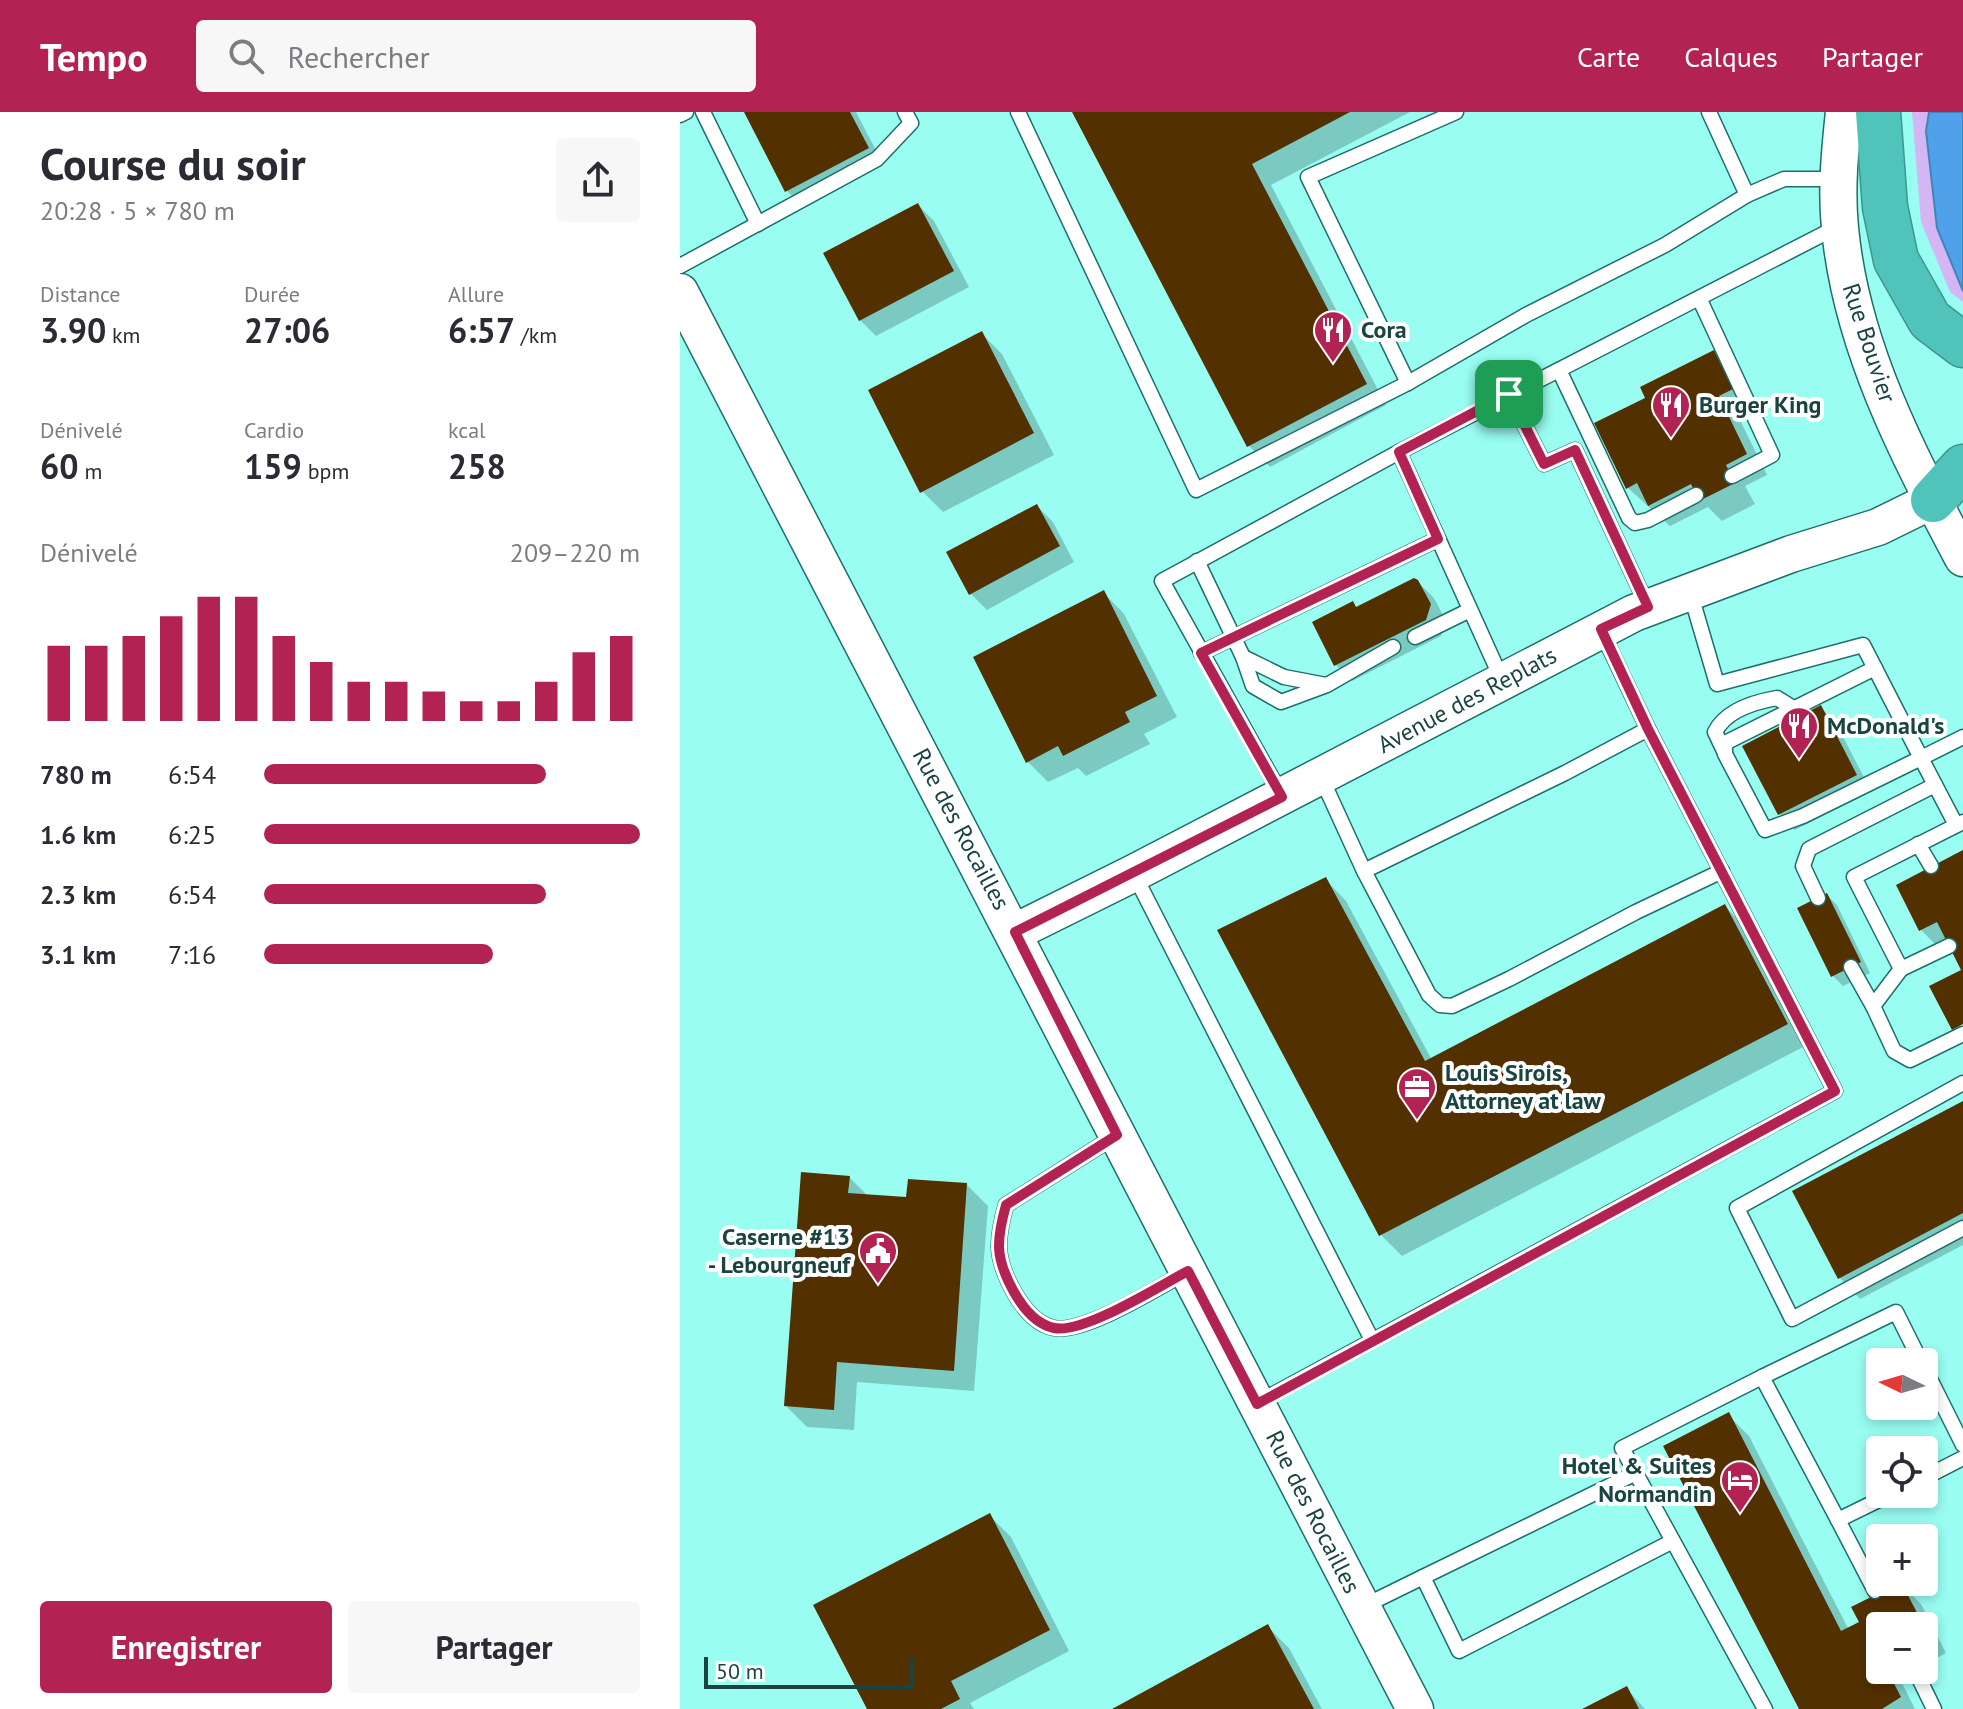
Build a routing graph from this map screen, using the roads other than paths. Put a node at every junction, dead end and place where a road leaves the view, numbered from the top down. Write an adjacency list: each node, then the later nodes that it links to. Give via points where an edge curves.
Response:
1 (686, 112): 9 (lane)
2 (703, 112): 12 (lane)
3 (905, 112): 12 (lane, via 911,123 877,159)
4 (1018, 112): 19 (lane, via 1196,490)
5 (1456, 112): 19 (lane, via 1308,177)
6 (1709, 112): 11 (lane)
7 (1844, 112): 10 (street, Rue Bouvier)
8 (1878, 112): 17 (highway, via 1885,207 1896,260 1930,320)
9 (680, 115)
10 (1838, 179): 11 (lane, via 1784,179); 13 (street, Rue Bouvier)
11 (1747, 195): 19 (lane)
12 (758, 224): 14 (lane)
13 (1839, 226): 16 (lane); 25 (street, Rue Bouvier, via 1846,280 1875,377)
14 (680, 266)
15 (680, 292): 56 (street, Rue des Rocailles)
16 (1700, 300): 18 (lane); 23 (lane, via 1772,455)
17 (1963, 345)
18 (1559, 370): 20 (lane); 24 (lane, via 1629,518 1635,523 1648,520)
19 (1408, 383)
20 (1509, 394): 21 (lane); 30 (lane, via 1544,464 1575,450)
21 (1399, 452): 26 (lane); 28 (lane)
22 (1963, 467): 25 (highway)
23 (1732, 476)
24 (1696, 495)
25 (1948, 501): 27 (street, Rue Bouvier); 29 (street, Avenue des Replats)
26 (1438, 539): 31 (lane); 33 (lane)
27 (1963, 558)
28 (1197, 561): 33 (lane); 36 (lane, via 1162,581)
29 (1690, 591): 30 (street, Avenue des Replats); 38 (lane, via 1717,684 1863,645)
30 (1648, 607): 32 (street, Avenue des Replats)
31 (1470, 610): 34 (lane); 39 (lane)
32 (1601, 629): 39 (street, Avenue des Replats); 42 (lane)
33 (1233, 637): 36 (lane); 37 (lane)
34 (1415, 637)
35 (1393, 647): 40 (lane)
36 (1201, 653): 48 (lane)
37 (1243, 657): 40 (lane, via 1284,677); 40 (lane, via 1253,686 1281,702)
38 (1875, 668): 41 (lane); 45 (lane)
39 (1503, 682): 46 (street, Avenue des Replats)
40 (1327, 685)
41 (1793, 708): 44 (lane, via 1725,743); 44 (lane, via 1777,698 1721,720 1715,732)
42 (1648, 729): 52 (lane); 53 (lane)
43 (1963, 737): 45 (lane)
44 (1725, 754): 45 (lane, via 1765,830)
45 (1921, 758): 47 (lane)
46 (1321, 777): 48 (street, Avenue des Replats); 52 (lane)
47 (1935, 785): 49 (lane); 55 (lane, via 1809,849 1803,866)
48 (1282, 797): 54 (street, Avenue des Replats)
49 (1959, 824): 50 (lane)
50 (1918, 844): 51 (lane); 59 (lane, via 1854,877)
51 (1931, 866)
52 (1364, 871): 53 (lane, via 1429,995 1440,1005 1452,1006)
53 (1722, 871): 66 (lane, via 1835,1091)
54 (1134, 873): 56 (street, Avenue des Replats); 66 (lane)
55 (1818, 898)
56 (1015, 932): 63 (street, Rue des Rocailles)
57 (1949, 946): 59 (lane)
58 (1851, 967): 60 (lane)
59 (1901, 969): 60 (lane)
60 (1873, 1006): 61 (lane, via 1894,1051 1910,1060)
61 (1963, 1034)
62 (1963, 1083): 64 (lane, via 1737,1208 1792,1319)
63 (1117, 1135): 65 (street, Rue des Rocailles); 65 (lane, via 1006,1205 997,1238 1001,1268 1030,1316 1054,1328 1085,1325)
64 (1963, 1228)
65 (1188, 1271): 70 (street, Rue des Rocailles)
66 (1372, 1340): 70 (lane)
67 (1914, 1348): 68 (lane, via 1896,1312)
68 (1762, 1377): 74 (lane, via 1622,1448); 76 (lane)
69 (1938, 1395): 71 (lane)
70 (1257, 1404): 80 (street, Rue des Rocailles)
71 (1963, 1445)
72 (1963, 1458): 73 (lane)
73 (1938, 1471)
74 (1634, 1474): 77 (lane); 79 (lane)
75 (1866, 1506): 76 (lane)
76 (1838, 1520): 78 (lane)
77 (1671, 1542): 79 (lane, via 1459,1651); 83 (lane)
78 (1866, 1574)
79 (1423, 1577): 80 (lane)
80 (1362, 1607): 82 (street, Rue des Rocailles)
81 (1922, 1684): 84 (lane)
82 (1415, 1709)
83 (1765, 1709)
84 (1934, 1709)

